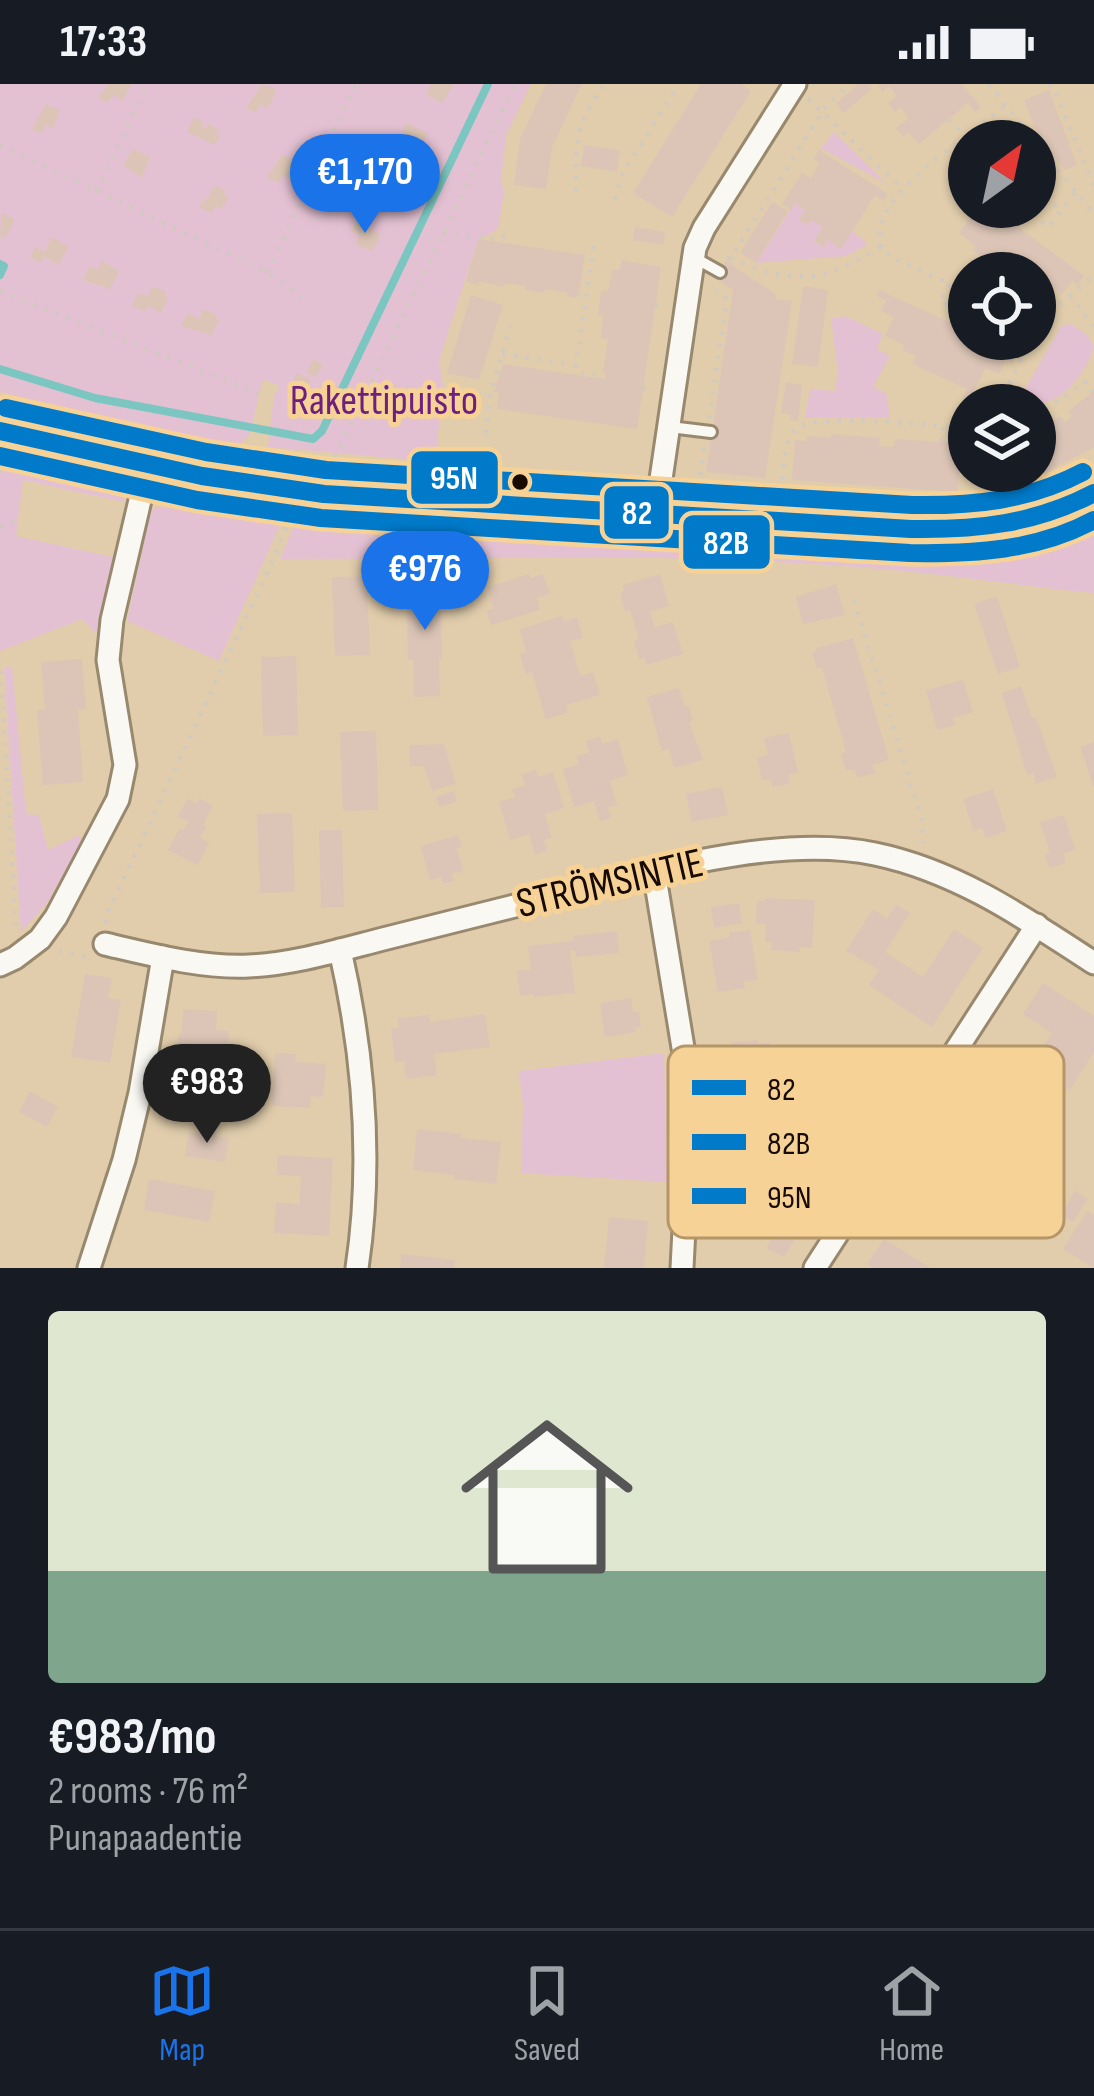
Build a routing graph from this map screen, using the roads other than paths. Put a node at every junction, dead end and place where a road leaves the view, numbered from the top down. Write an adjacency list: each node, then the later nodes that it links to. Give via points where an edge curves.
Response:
1 (795, 86): 2 (street, via 704,228 708,265)
2 (667, 427): 3 (lane); 7 (street)
3 (709, 432)
4 (7, 444): 5 (main road)
5 (148, 466): 7 (main road, via 324,494); 13 (street, via 108,660 124,780 56,917)
6 (1094, 494): 7 (main road, via 1025,523 985,508 911,529)
7 (656, 512)
8 (654, 871): 9 (street, STRÖMSINTIE, via 738,855 872,853 922,867); 11 (street, STRÖMSINTIE); 15 (street)
9 (1037, 925): 14 (street, STRÖMSINTIE); 16 (street)
10 (105, 944): 12 (street, STRÖMSINTIE)
11 (340, 950): 12 (street, STRÖMSINTIE, via 250,966); 20 (street, via 365,1106)
12 (163, 958): 19 (street, via 140,1093)
13 (9, 961)
14 (1094, 963)
15 (683, 1046)
16 (959, 1046)
17 (684, 1238): 21 (street)
18 (834, 1238): 22 (street)
19 (89, 1268)
20 (357, 1268)
21 (682, 1268)
22 (815, 1268)

